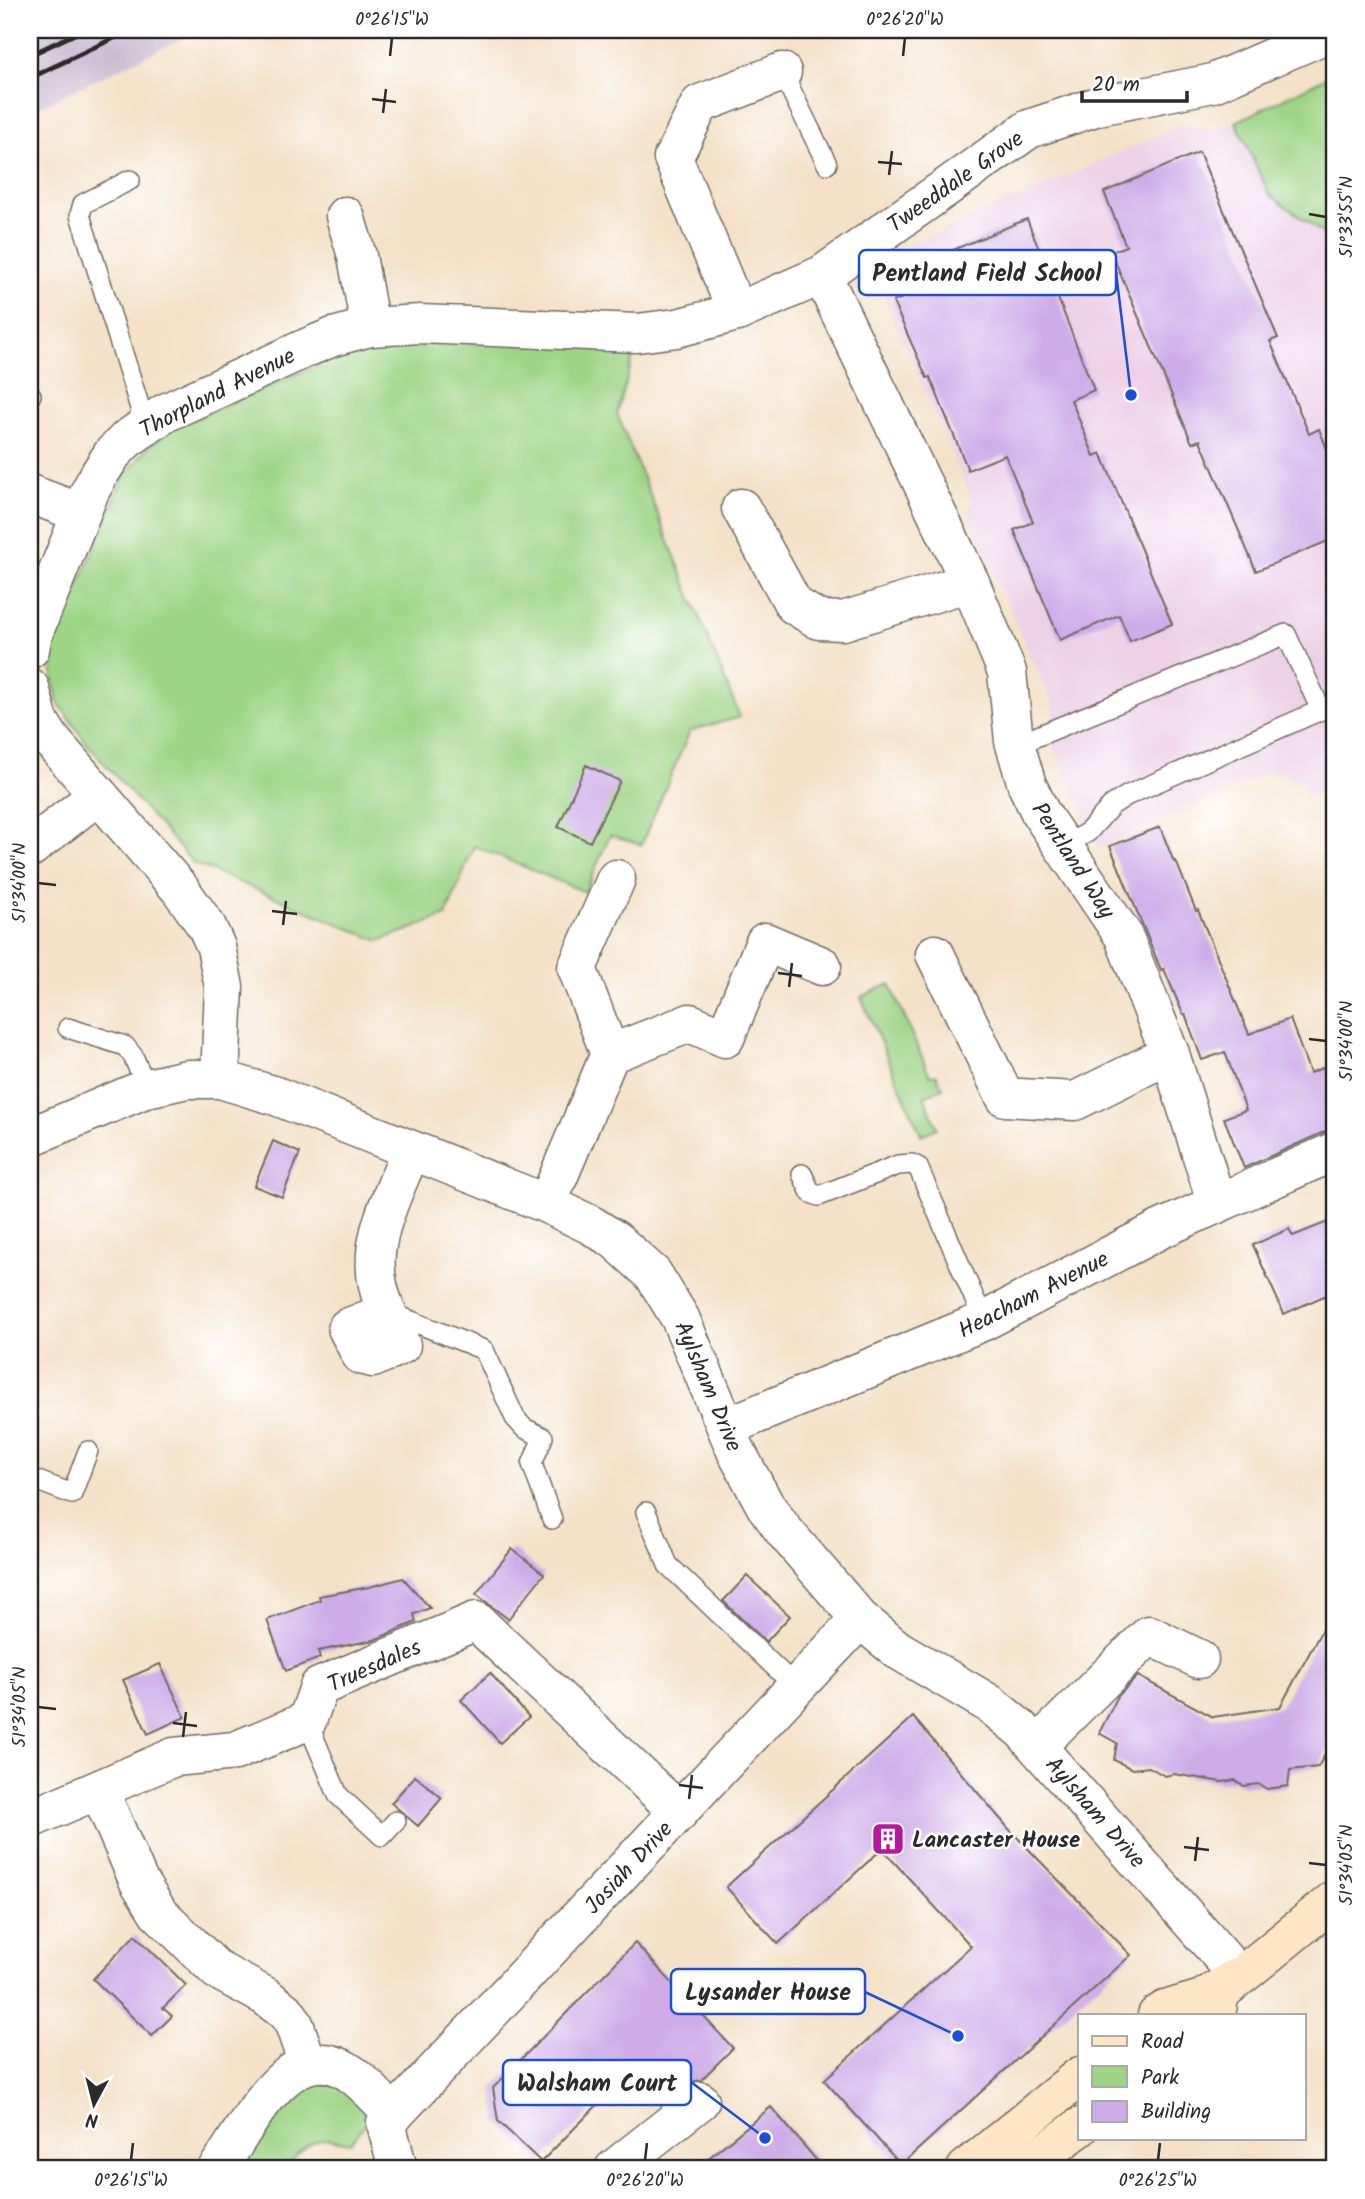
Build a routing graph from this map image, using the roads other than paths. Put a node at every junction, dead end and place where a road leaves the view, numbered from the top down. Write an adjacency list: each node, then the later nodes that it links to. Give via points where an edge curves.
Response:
1 (1317, 33): 6 (street, Tweeddale Grove, via 1213,83 1098,106 1029,129)
2 (782, 72): 3 (lane); 7 (street, via 700,104 673,158)
3 (827, 164)
4 (130, 180): 9 (lane, via 83,204 80,215)
5 (345, 216): 8 (street)
6 (822, 275): 7 (street, Thorpland Avenue); 13 (street, Pentland Way)
7 (737, 312): 8 (street, Thorpland Avenue, via 677,328 637,332 420,324)
8 (370, 327): 9 (street, Thorpland Avenue, via 306,348)
9 (145, 424): 12 (street, Thorpland Avenue, via 113,453)
10 (30, 494): 12 (street)
11 (741, 508): 13 (street, via 794,605 819,620 843,621)
12 (80, 513): 14 (street, Thorpland Avenue)
13 (970, 582): 16 (street, Pentland Way, via 1007,672)
14 (30, 649)
15 (30, 688): 17 (street, via 51,740)
16 (1016, 745): 18 (street, Pentland Way, via 1027,785); 18 (lane, via 1286,634 1321,710 1128,795 1112,804 1088,832)
17 (98, 795): 19 (street); 26 (street, via 180,889 216,947 224,997)
18 (1064, 846): 25 (street, Pentland Way, via 1122,935)
19 (30, 848)
20 (616, 879): 24 (street, via 577,968)
21 (935, 954): 25 (street, via 1005,1097 1075,1101)
22 (822, 967): 24 (street, via 765,942 724,1038 690,1023)
23 (68, 1028): 27 (lane, via 125,1046)
24 (610, 1054): 33 (street)
25 (1170, 1054): 32 (street, Pentland Way)
26 (220, 1079): 27 (street, Aylsham Drive, via 187,1079); 29 (street, Aylsham Drive, via 276,1096)
27 (147, 1088): 28 (street, Aylsham Drive)
28 (30, 1137)
29 (411, 1150): 33 (street, Aylsham Drive); 34 (street, via 376,1249 377,1283)
30 (1335, 1151): 32 (street, Heacham Avenue)
31 (802, 1174): 35 (lane, via 811,1193 819,1196 898,1165 918,1167)
32 (1217, 1204): 35 (street, Heacham Avenue)
33 (547, 1205): 36 (street, Aylsham Drive, via 615,1240 653,1274 680,1318)
34 (387, 1312): 40 (lane, via 484,1350 515,1418 543,1437 532,1464)
35 (984, 1321): 36 (street, Heacham Avenue)
36 (726, 1427): 41 (street, Aylsham Drive, via 748,1477 783,1531)
37 (89, 1451): 38 (lane, via 72,1494)
38 (30, 1478)
39 (646, 1512): 43 (lane, via 668,1565)
40 (552, 1519)
41 (860, 1619): 43 (street, Josiah Drive); 45 (street, Aylsham Drive, via 907,1656 990,1704)
42 (1199, 1659): 45 (street, via 1149,1635)
43 (797, 1688): 47 (street, Josiah Drive)
44 (307, 1721): 46 (street, via 235,1751 174,1757); 47 (street, Truesdales, via 319,1687 476,1620); 49 (lane, via 338,1795 382,1836)
45 (1038, 1745): 51 (street, Aylsham Drive)
46 (99, 1790): 48 (street); 54 (street, via 147,1897 217,1970 286,2013)
47 (679, 1812): 57 (street, Josiah Drive)
48 (30, 1819)
49 (396, 1821)
50 (1335, 1899): 51 (main road)
51 (1239, 1976): 52 (main road, via 1202,1999); 53 (main road, via 1220,1993)
52 (1159, 2014)
53 (1216, 2014)
54 (308, 2064): 57 (street, via 321,2062 345,2069); 59 (street, via 286,2078 256,2108)
55 (1078, 2078): 62 (main road)
56 (700, 2101): 61 (street)
57 (394, 2115): 60 (street, via 386,2123)
58 (1078, 2128): 63 (main road)
59 (217, 2169)
60 (398, 2169)
61 (614, 2169)
62 (966, 2169)
63 (1024, 2169)

